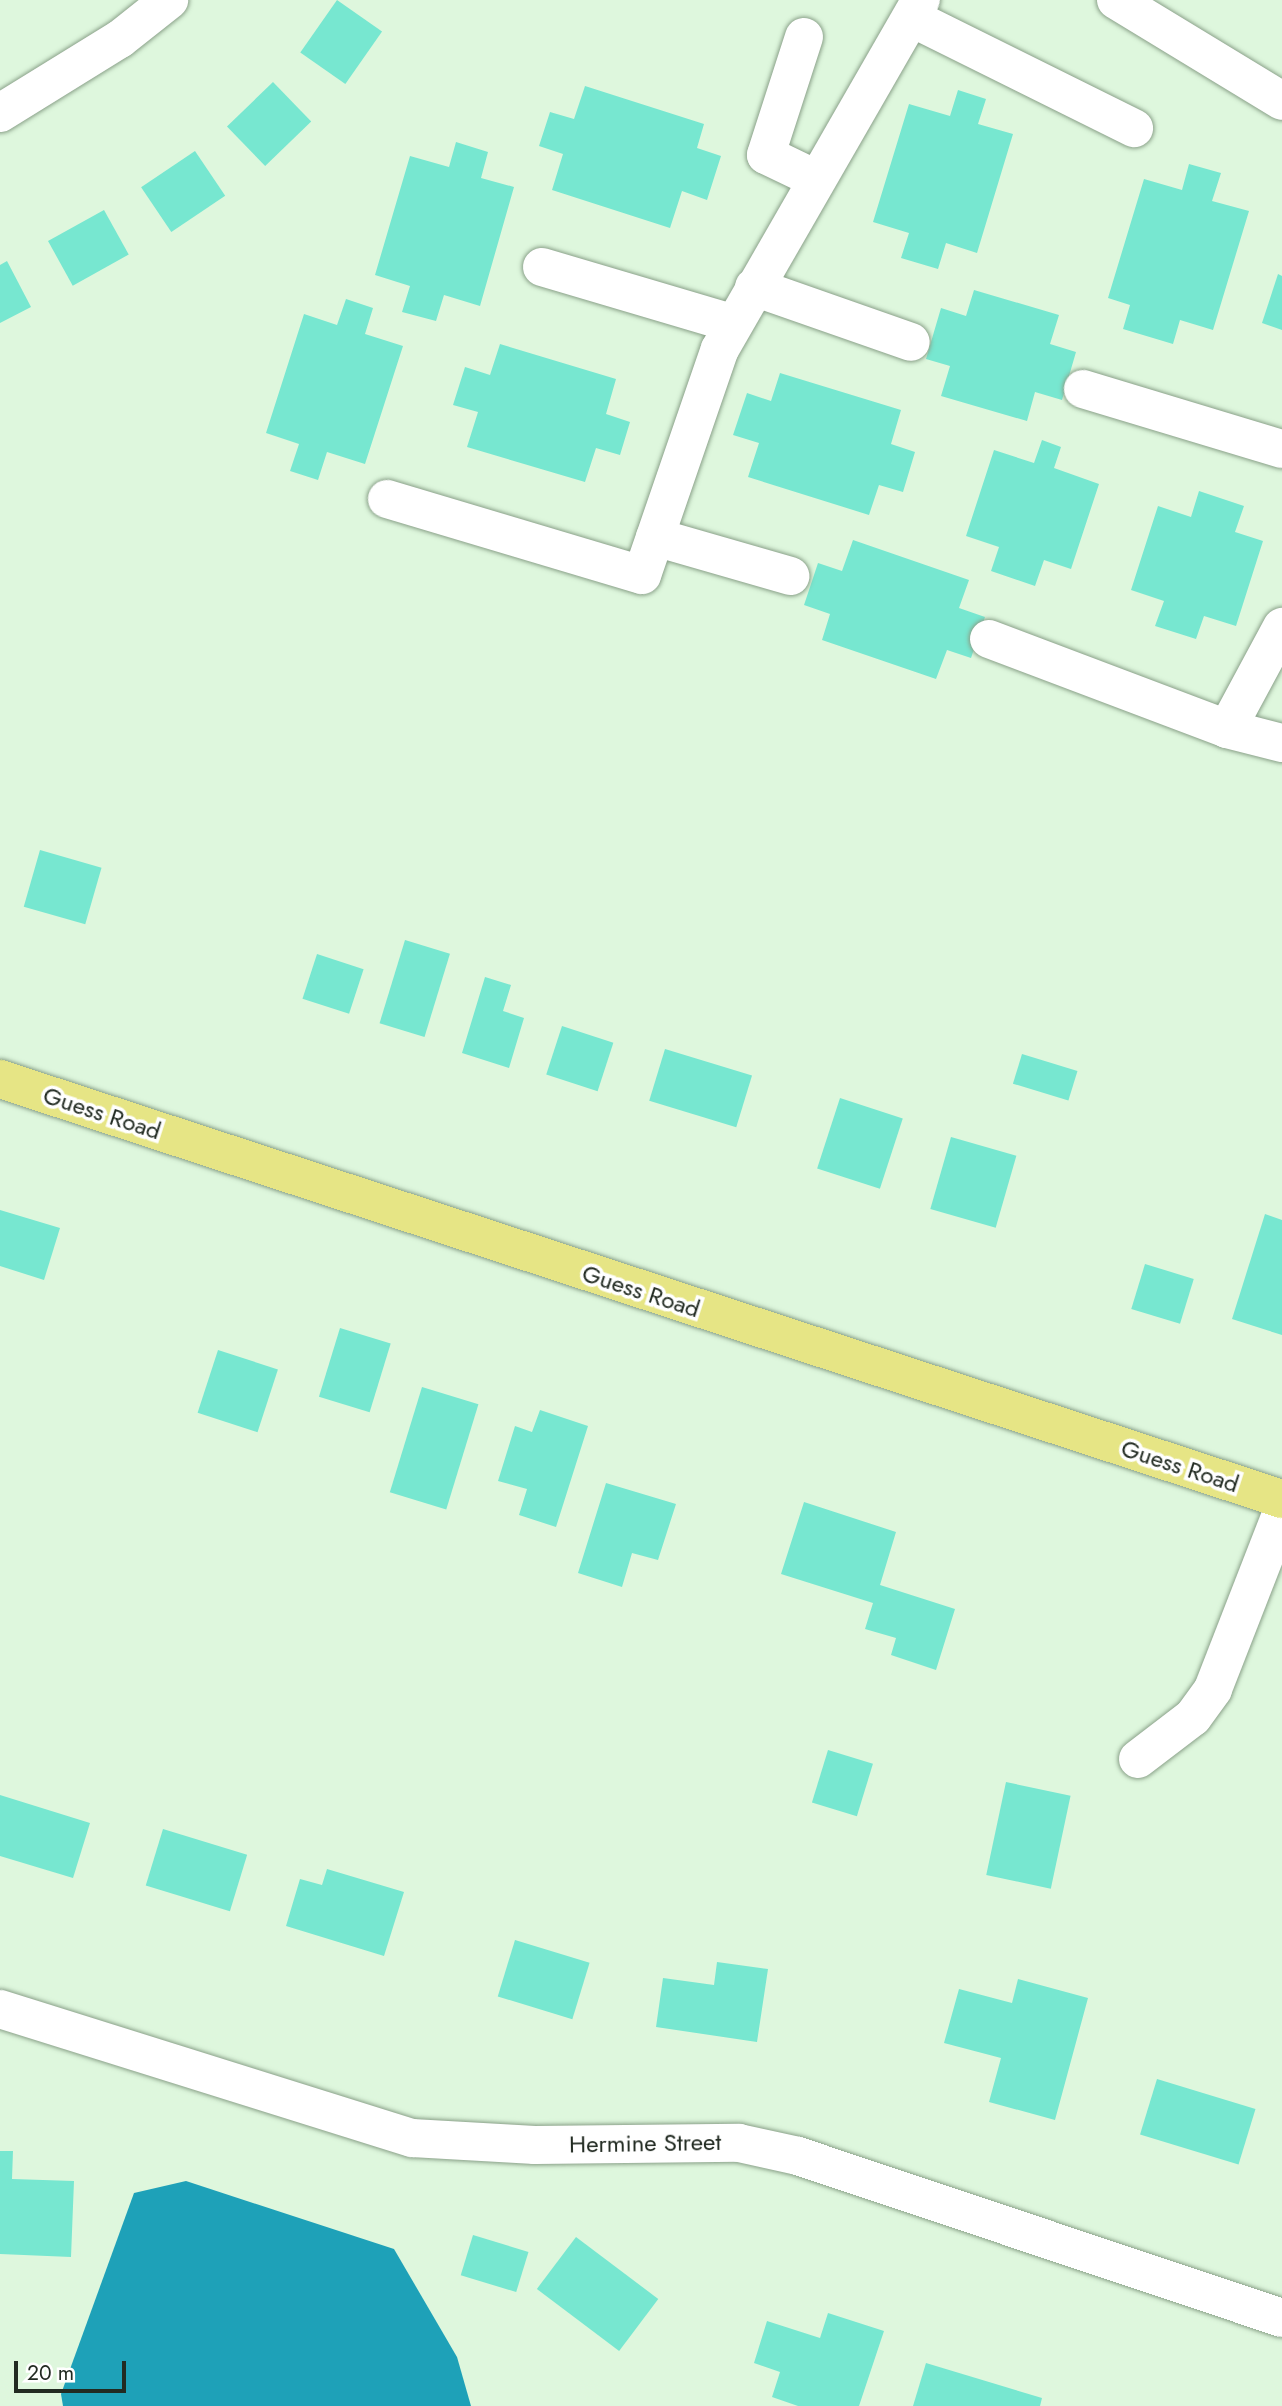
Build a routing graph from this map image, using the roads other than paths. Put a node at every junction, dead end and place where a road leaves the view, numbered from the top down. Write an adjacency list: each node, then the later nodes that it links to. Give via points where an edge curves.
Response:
1 (169, 0): 6 (street, via 120,39)
2 (1116, 0): 5 (street)
3 (917, 9): 7 (street); 8 (street)
4 (804, 37): 8 (street, via 766,155)
5 (1282, 102)
6 (0, 113)
7 (1135, 128)
8 (816, 178): 10 (street)
9 (542, 267): 11 (street)
10 (754, 287): 11 (street); 12 (street)
11 (734, 324): 16 (street)
12 (911, 342)
13 (1083, 389): 14 (street)
14 (1282, 449)
15 (387, 499): 16 (street, via 642,575)
16 (655, 537): 17 (street)
17 (790, 576)
18 (1282, 627): 20 (street)
19 (989, 639): 20 (street)
20 (1227, 729): 21 (street)
21 (1282, 743)
22 (0, 1079): 23 (main road, Guess Road)
23 (1282, 1499)
24 (1282, 1512): 25 (street, via 1213,1689 1194,1717)
25 (1138, 1759)
26 (0, 2009): 27 (street, Hermine Street, via 412,2138 535,2145 739,2143 798,2156)
27 (1282, 2318)

